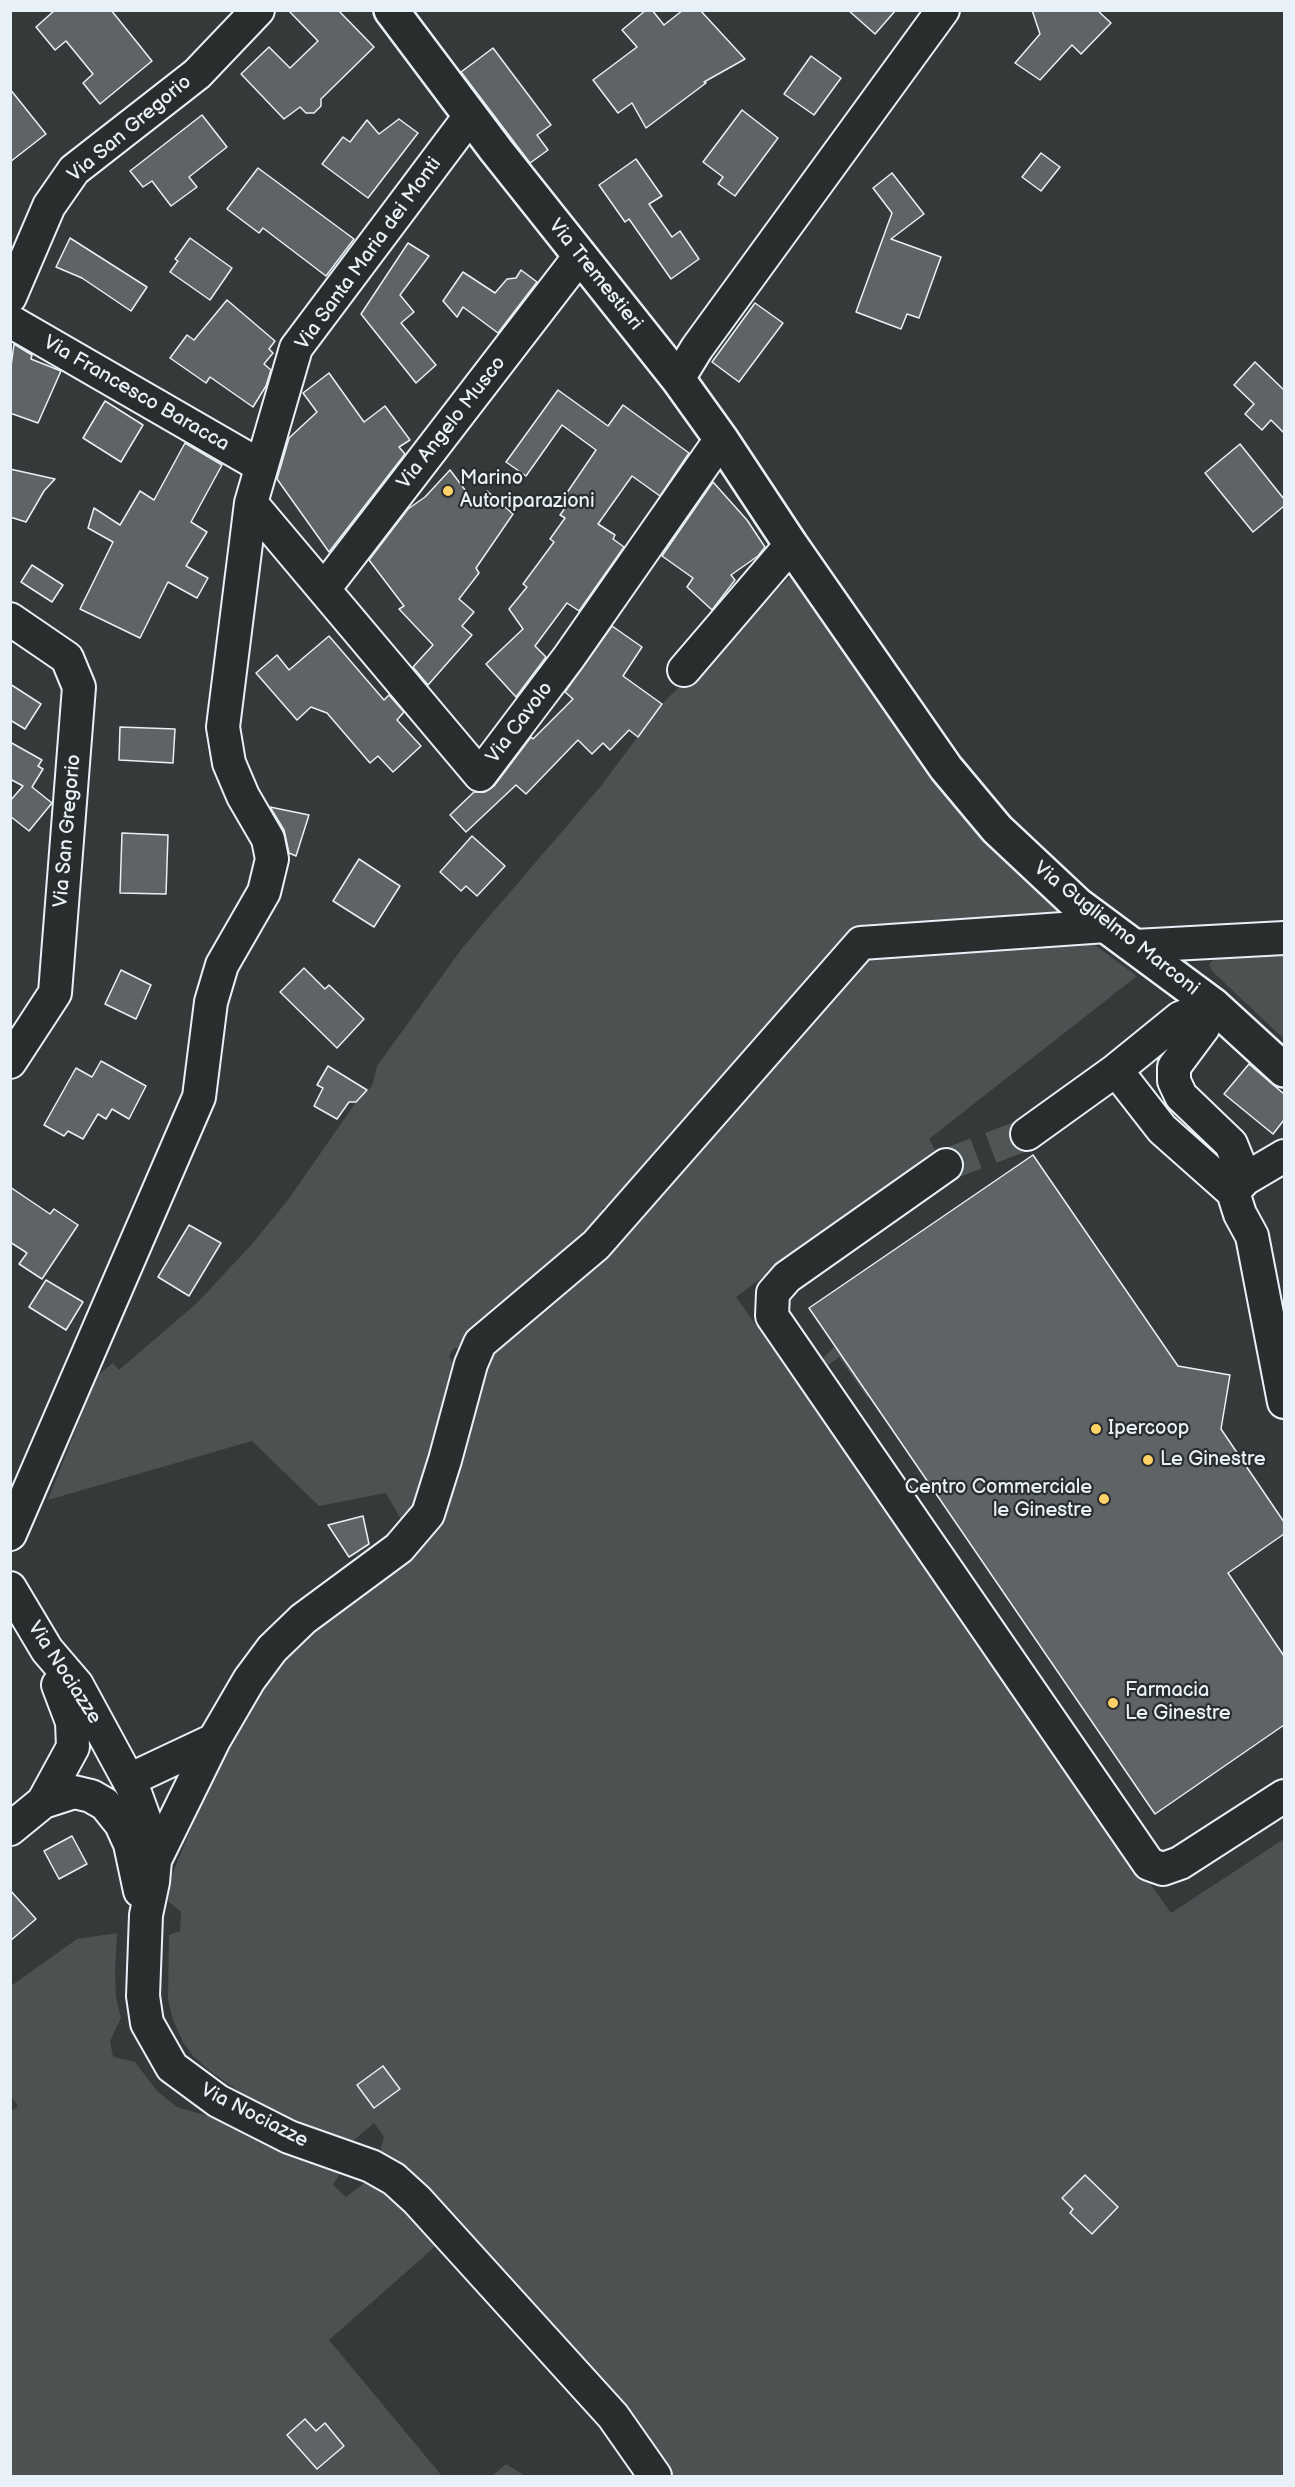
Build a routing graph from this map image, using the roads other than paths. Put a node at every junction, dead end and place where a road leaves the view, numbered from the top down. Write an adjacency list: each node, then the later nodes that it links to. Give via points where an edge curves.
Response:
1 (258, 10): 6 (street, Via San Gregorio, via 196,74 74,170 49,206)
2 (391, 10): 4 (main road, Via Tremestieri)
3 (943, 10): 8 (street)
4 (470, 116): 5 (main road, Via Tremestieri); 10 (street, Via Santa Maria dei Monti, via 296,348)
5 (580, 256): 8 (main road, Via Tremestieri); 13 (street, Via Angelo Musco)
6 (10, 297)
7 (10, 321): 10 (street, Via Francesco Baracca)
8 (678, 379): 9 (main road, Via Tremestieri)
9 (722, 439): 12 (main road, Via Tremestieri); 13 (street, Via Cavolo, via 569,657 480,775)
10 (261, 466): 11 (street, Via Santa Maria dei Monti)
11 (251, 503): 13 (street, Via Cavolo); 28 (street, Via Santa Maria dei Monti, via 223,727 229,763 268,839 272,859 267,881 222,965 209,1012 199,1096)
12 (791, 544): 15 (street); 16 (main road, Via Guglielmo Marconi, via 946,768 997,829)
13 (324, 589)
14 (10, 619): 20 (street, Via San Gregorio, via 67,658 79,687 55,993)
15 (684, 670)
16 (1106, 926): 18 (main road, Via Guglielmo Marconi); 31 (street, via 861,943 596,1245 480,1343 428,1514 399,1548 303,1619 272,1649)
17 (1284, 938): 18 (street)
18 (1135, 946): 19 (main road, Via Guglielmo Marconi)
19 (1212, 1005): 21 (street, via 1180,1018); 22 (main road, Via Guglielmo Marconi); 26 (street, via 1203,1029 1174,1067 1174,1081 1181,1096 1231,1144)
20 (10, 1062)
21 (1116, 1070): 23 (street); 26 (street, via 1162,1129)
22 (1284, 1070)
23 (1027, 1134)
24 (1284, 1156): 26 (street)
25 (946, 1165): 33 (street, via 787,1276 772,1293 772,1316 1149,1864 1163,1869 1180,1863)
26 (1239, 1185): 27 (street, via 1240,1214 1252,1236)
27 (1284, 1401)
28 (10, 1534)
29 (10, 1588): 30 (street, Via Nociazze)
30 (47, 1650): 32 (street, Via Nociazze, via 77,1685); 34 (street, via 72,1722 73,1747)
31 (214, 1740): 32 (street); 36 (street)
32 (129, 1780): 36 (street, Via Nociazze, via 151,1837)
33 (1284, 1796)
34 (43, 1802): 35 (street); 37 (street, via 74,1792 105,1804 130,1844)
35 (10, 1830)
36 (155, 1860): 37 (street, Via Nociazze)
37 (146, 1915): 38 (street, Via Nociazze, via 143,1996 147,2023 172,2067 218,2101 289,2138 371,2166 394,2179 613,2416)
38 (655, 2476)

